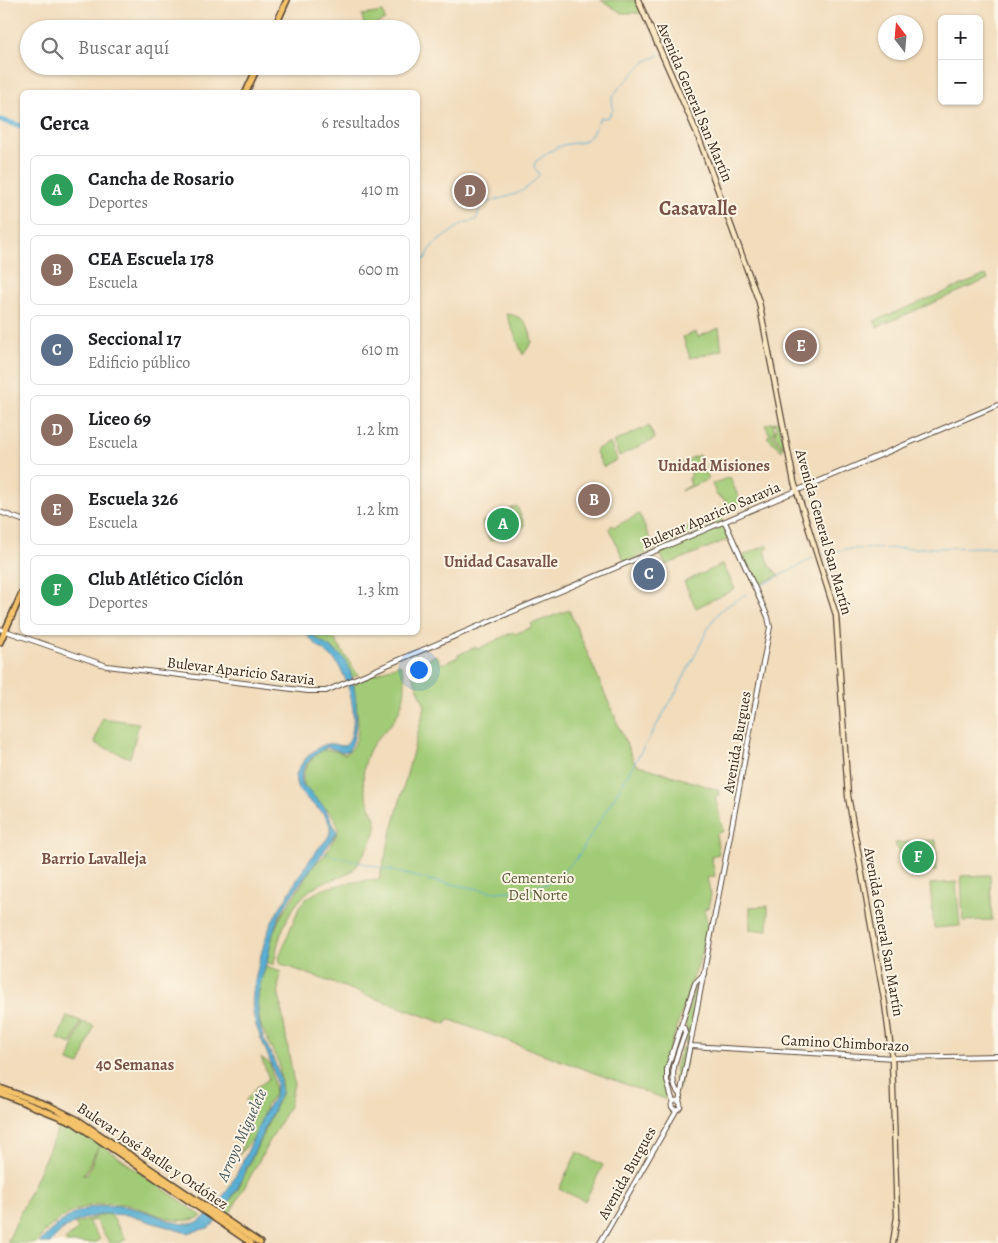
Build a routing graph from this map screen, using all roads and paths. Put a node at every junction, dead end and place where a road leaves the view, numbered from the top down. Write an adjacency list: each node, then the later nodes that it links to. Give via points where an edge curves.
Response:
1 (287, 0): 3 (main road)
2 (638, 0): 7 (main road, Avenida General San Martín, via 697,133 759,302)
3 (278, 20)
4 (254, 75): 5 (main road)
5 (247, 90)
6 (998, 405): 7 (street, Bulevar Aparicio Saravia)
7 (797, 491): 10 (street, Bulevar Aparicio Saravia); 20 (main road, Avenida General San Martín, via 836,615 848,796)
8 (0, 512): 9 (street)
9 (20, 519)
10 (725, 522): 12 (street, Bulevar Aparicio Saravia, via 326,691 107,666); 14 (street, Avenida Burgues, via 770,627)
11 (20, 597): 12 (main road)
12 (2, 630): 13 (main road)
13 (0, 642)
14 (705, 973): 15 (street); 16 (street, Avenida Burgues)
15 (697, 981): 16 (street); 17 (street)
16 (702, 987): 18 (street, Avenida Burgues)
17 (680, 1027): 23 (street, via 685,1033 674,1078); 24 (street, via 667,1069)
18 (691, 1046): 20 (street, Camino Chimborazo); 23 (street, Avenida Burgues)
19 (998, 1056): 20 (street, Camino Chimborazo)
20 (892, 1058): 32 (main road, Avenida General San Martín, via 898,1217)
21 (0, 1088): 27 (main road, Bulevar José Batlle y Ordóñez, via 78,1120)
22 (0, 1093): 27 (main road, Bulevar José Batlle y Ordóñez, via 73,1122)
23 (681, 1096): 25 (street, Avenida Burgues)
24 (673, 1102): 25 (street); 26 (street)
25 (679, 1102): 26 (street, Avenida Burgues, via 680,1107)
26 (675, 1109): 31 (street, Avenida Burgues)
27 (206, 1210): 28 (main road, Bulevar José Batlle y Ordóñez)
28 (220, 1219): 29 (main road, Bulevar José Batlle y Ordóñez); 30 (main road, Bulevar José Batlle y Ordóñez)
29 (251, 1243)
30 (260, 1243)
31 (600, 1243)
32 (893, 1243)

